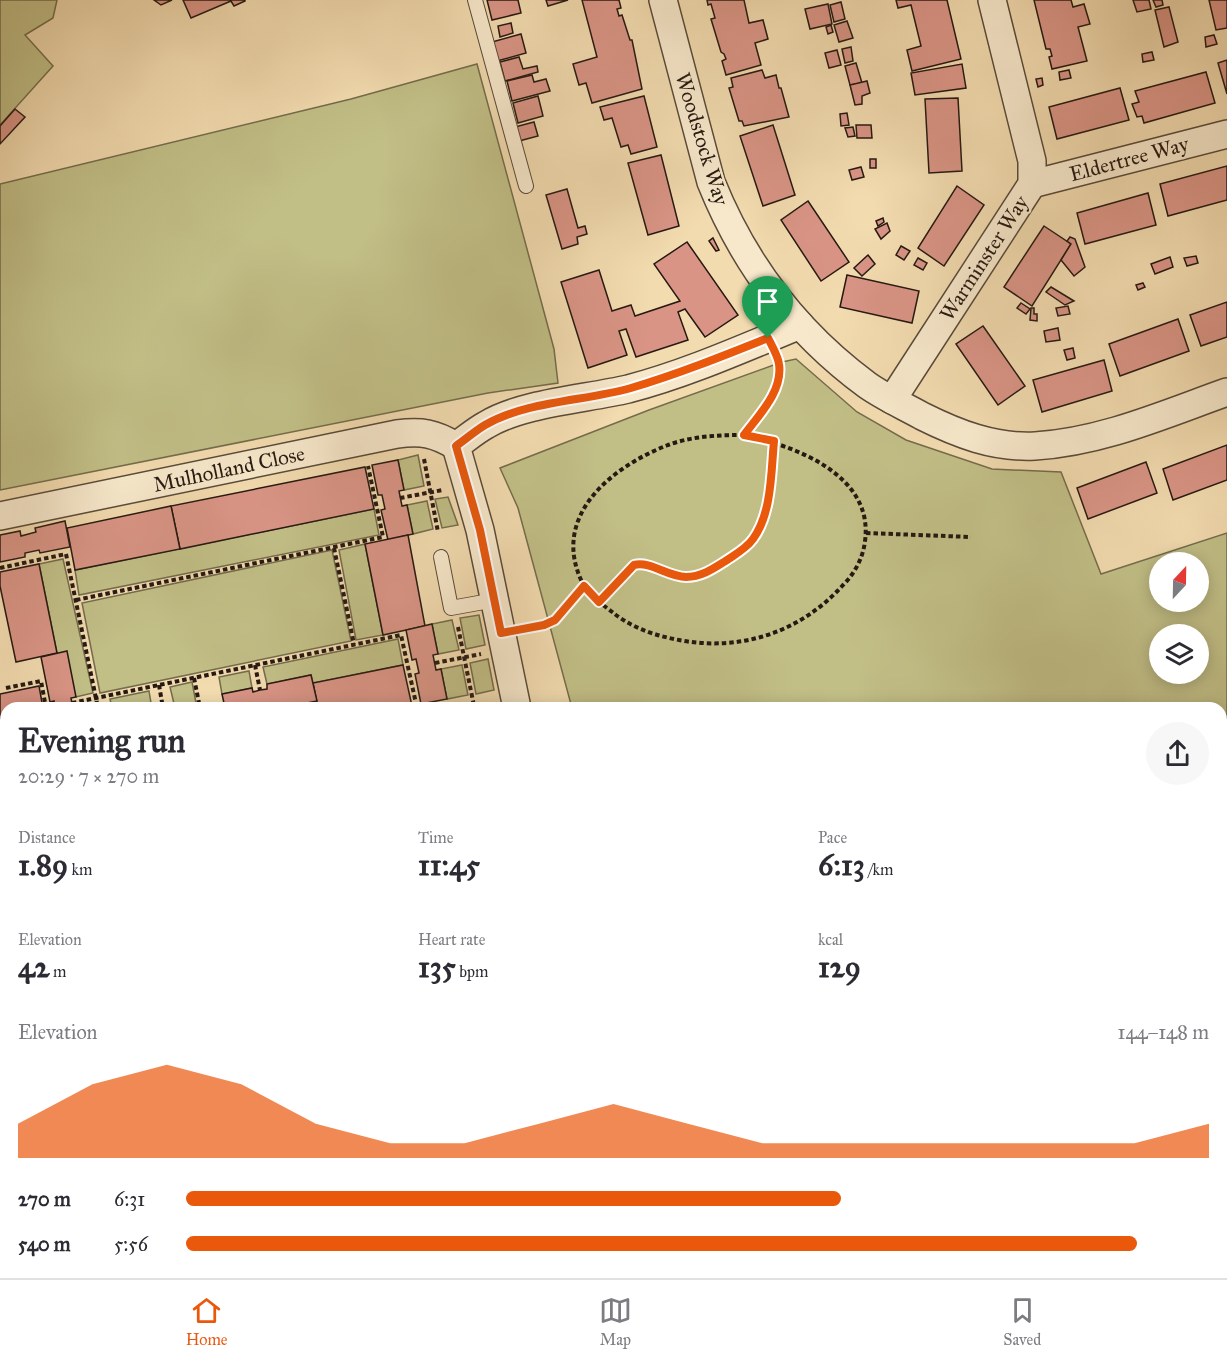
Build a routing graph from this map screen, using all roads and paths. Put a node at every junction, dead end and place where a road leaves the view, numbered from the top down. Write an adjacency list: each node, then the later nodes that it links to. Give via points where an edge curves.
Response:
1 (475, 0): 6 (lane)
2 (663, 0): 7 (street, Woodstock Way, via 711,182 722,210 772,294)
3 (992, 0): 5 (street, Warminster Way, via 1032,161)
4 (1227, 134): 5 (street, Eldertree Way)
5 (1032, 184): 10 (street, Warminster Way)
6 (526, 186)
7 (800, 325): 8 (street); 10 (street, Woodstock Way, via 868,385)
8 (768, 338): 11 (path, via 779,362 780,376 770,399); 13 (street, via 629,388 505,416)
9 (1227, 392): 10 (street, Woodstock Way, via 1092,438 1034,446 978,440)
10 (892, 400)
11 (744, 435): 12 (path); 26 (path, via 669,444 603,485 589,499 576,524 574,550)
12 (774, 441): 21 (path, via 836,474 859,502); 29 (path, via 765,510 747,546 715,568 690,578 634,565)
13 (456, 446): 19 (street, Mulholland Close, via 426,433 397,434); 28 (street)
14 (422, 448): 17 (path)
15 (367, 458): 23 (path, via 383,537)
16 (450, 488): 17 (path)
17 (430, 492): 18 (path); 20 (path)
18 (400, 498)
19 (0, 516)
20 (438, 532)
21 (866, 533): 22 (path); 29 (path, via 851,577 827,602 788,628 749,640 702,645 668,638 630,624)
22 (971, 537)
23 (334, 548): 27 (path); 32 (path)
24 (441, 557): 28 (lane, via 452,608)
25 (0, 568): 27 (path, via 66,554)
26 (584, 586): 29 (path); 31 (path, via 555,620)
27 (76, 600): 40 (path)
28 (495, 600): 31 (street)
29 (599, 602)
30 (456, 620): 33 (path)
31 (496, 642): 33 (path); 48 (street)
32 (354, 644): 35 (path); 46 (path, via 401,635)
33 (464, 657): 34 (path); 47 (path)
34 (435, 663)
35 (255, 665): 36 (path); 39 (path)
36 (194, 678): 37 (path); 45 (path)
37 (159, 685): 40 (path); 44 (path)
38 (6, 688): 41 (path, via 41,681)
39 (260, 690)
40 (96, 698): 42 (path); 43 (path)
41 (45, 702)
42 (77, 702)
43 (97, 702)
44 (162, 702)
45 (199, 702)
46 (416, 702)
47 (473, 702)
48 (515, 702)

